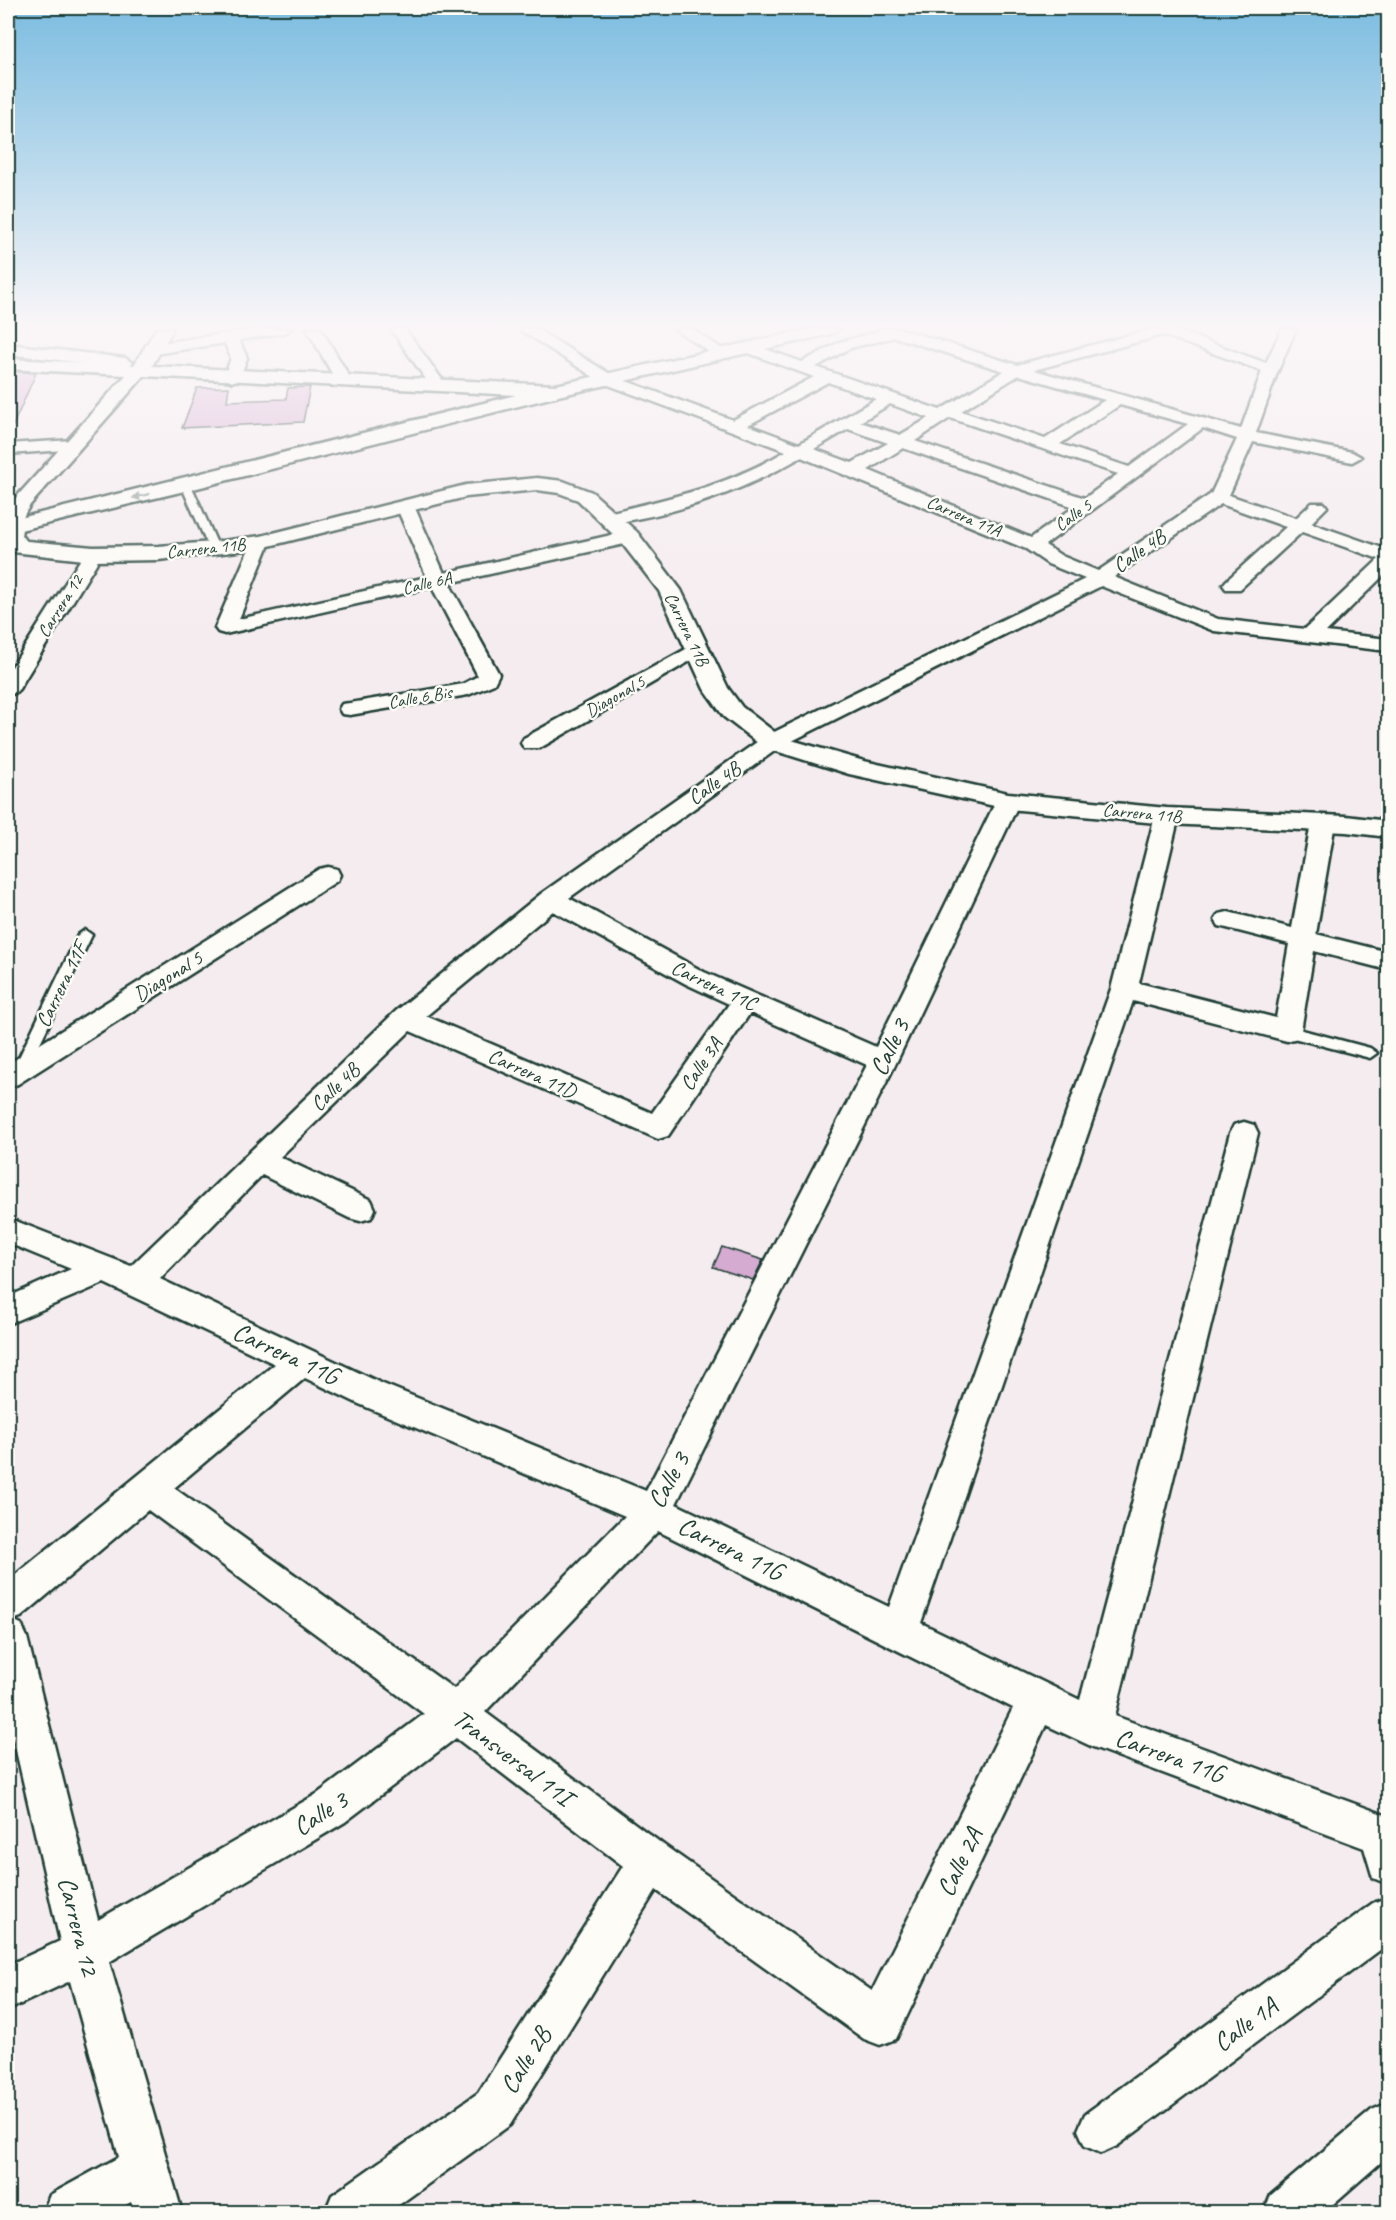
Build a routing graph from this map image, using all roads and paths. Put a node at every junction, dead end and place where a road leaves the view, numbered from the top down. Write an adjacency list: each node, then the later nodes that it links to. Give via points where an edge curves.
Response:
1 (84, 433): 15 (main road)
2 (392, 433): 21 (main road)
3 (752, 433): 17 (street, Carrera 11A)
4 (833, 433): 17 (street)
5 (876, 433): 13 (street)
6 (914, 433): 13 (street)
7 (1005, 433): 14 (street)
8 (1066, 433): 14 (street)
9 (1186, 433): 20 (street, Calle 5)
10 (1236, 433): 12 (street)
11 (1248, 433): 12 (street)
12 (1247, 436): 18 (street); 22 (street)
13 (901, 441): 19 (street, via 862,466); 23 (street)
14 (1047, 445): 20 (street)
15 (73, 446): 16 (street); 28 (main road, via 22,502)
16 (8, 448)
17 (800, 450): 19 (street, Carrera 11A); 26 (street, via 763,472 710,494)
18 (1352, 457)
19 (850, 469): 31 (street, Carrera 11A)
20 (1131, 473): 23 (street, Calle 5)
21 (186, 485): 28 (main road, one-way to 28); 32 (lane)
22 (1219, 497): 27 (street); 35 (street, Calle 4B)
23 (1087, 505): 31 (street, Calle 5)
24 (405, 506): 26 (main road, Carrera 11B, via 466,491 537,484 563,487 585,496); 30 (main road, Carrera 11B); 36 (street)
25 (1318, 507): 27 (street)
26 (609, 518): 29 (main road, Carrera 11B)
27 (1299, 525): 34 (street); 37 (street)
28 (9, 526): 33 (main road, Carrera 11B, via 10,538 21,547)
29 (629, 537): 36 (street, Calle 6A); 40 (main road, Carrera 11B, via 670,590)
30 (261, 542): 32 (main road, Carrera 11B); 36 (street, Calle 6A, via 225,628)
31 (1033, 545): 35 (street, Carrera 11A, via 1055,560)
32 (213, 548): 33 (main road, Carrera 11B)
33 (93, 554): 41 (street, Carrera 12)
34 (1389, 559): 38 (street)
35 (1100, 579): 38 (street, Carrera 11A, via 1214,625); 43 (street, Calle 4B)
36 (438, 580): 42 (street, Calle 6 Bis, via 489,674 487,680 468,689)
37 (1233, 585)
38 (1311, 635): 39 (street, Carrera 11A)
39 (1389, 645)
40 (697, 650): 43 (main road, Carrera 11B, via 716,689 733,712); 44 (street, Diagonal 5)
41 (8, 689)
42 (350, 709)
43 (772, 742): 45 (main road, Carrera 11B, via 858,768); 50 (street, Calle 4B)
44 (532, 743)
45 (1008, 801): 46 (main road, Carrera 11B); 60 (street, Calle 3)
46 (1167, 816): 47 (main road, Carrera 11B); 55 (street)
47 (1323, 823): 48 (main road, Carrera 11B); 53 (street)
48 (1389, 829)
49 (328, 875): 61 (street, Diagonal 5)
50 (551, 899): 56 (street, Carrera 11C, via 695,978); 57 (street, Calle 4B)
51 (1228, 920): 53 (street)
52 (86, 935): 61 (lane, Carrera 11F)
53 (1301, 939): 54 (street); 58 (street)
54 (1389, 961)
55 (1124, 989): 58 (street); 74 (street)
56 (745, 1000): 60 (street, Carrera 11C); 62 (street, Calle 3A)
57 (406, 1018): 62 (street, Carrera 11D); 64 (street, Calle 4B)
58 (1287, 1031): 59 (lane)
59 (1370, 1053)
60 (883, 1061): 72 (street, Calle 3)
61 (14, 1073)
62 (658, 1128)
63 (1244, 1133): 78 (street)
64 (258, 1160): 65 (street); 68 (street, Calle 4B)
65 (360, 1209)
66 (8, 1230): 67 (street, Carrera 11G)
67 (103, 1269): 68 (street, Carrera 11G); 69 (street)
68 (136, 1282): 70 (street, Carrera 11G)
69 (8, 1311)
70 (303, 1360): 71 (street); 72 (street, Carrera 11G, via 371,1394)
71 (147, 1489): 73 (street); 77 (street, Transversal 11I)
72 (654, 1510): 74 (street, Carrera 11G); 77 (street, Calle 3)
73 (8, 1604)
74 (899, 1631): 76 (street, Carrera 11G)
75 (8, 1637): 82 (street, Carrera 12)
76 (1038, 1700): 78 (street, Carrera 11G); 84 (street, Calle 2A)
77 (456, 1714): 80 (street, Transversal 11I); 82 (street, Calle 3, via 331,1808)
78 (1093, 1727): 79 (street, Carrera 11G)
79 (1386, 1844)
80 (650, 1861): 84 (street, Transversal 11I); 90 (street, Calle 2B, via 494,2109)
81 (1389, 1918): 86 (street, Calle 1A)
82 (84, 1952): 83 (street, Calle 3); 87 (street, Carrera 12)
83 (8, 1988)
84 (880, 2023)
85 (1389, 2126): 91 (street)
86 (1101, 2130)
87 (146, 2168): 88 (street); 89 (street, Carrera 12)
88 (67, 2212)
89 (158, 2212)
90 (349, 2212)
91 (1288, 2212)

